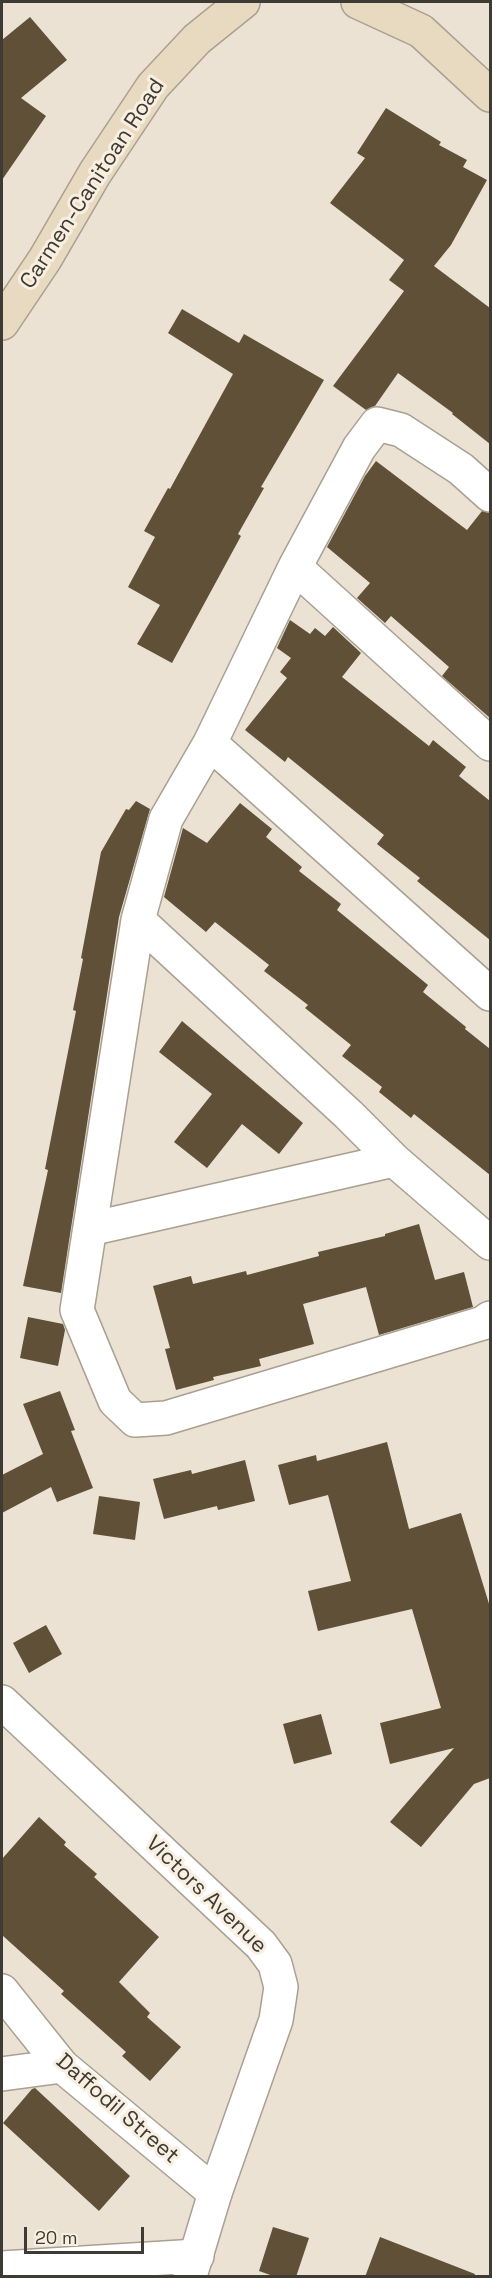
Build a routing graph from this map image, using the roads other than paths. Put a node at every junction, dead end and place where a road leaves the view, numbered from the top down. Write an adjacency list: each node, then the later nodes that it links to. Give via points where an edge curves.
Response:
1 (243, 2): 4 (main road, Carmen-Canitoan Road, via 197,39 153,86)
2 (358, 2): 3 (main road, via 421,31)
3 (490, 95)
4 (2, 323)
5 (490, 495): 6 (street, via 461,469 401,430 377,424 359,448)
6 (295, 567): 7 (street); 8 (street)
7 (210, 743): 9 (street, via 166,819); 10 (street)
8 (490, 744)
9 (138, 920): 11 (street); 12 (street)
10 (490, 994)
11 (394, 1160): 12 (street); 13 (street)
12 (90, 1229): 14 (street, via 77,1310 115,1401 135,1420 166,1418)
13 (490, 1243)
14 (490, 1318)
15 (2, 1702): 19 (street, Victors Avenue, via 261,1945 275,1964 280,1986 276,2020)
16 (2, 1991): 17 (street, Daffodil Street)
17 (63, 2066): 18 (street); 19 (street, Daffodil Street)
18 (2, 2074)
19 (214, 2193): 20 (street, Victors Avenue)
20 (194, 2266): 21 (street)
21 (2, 2268)

